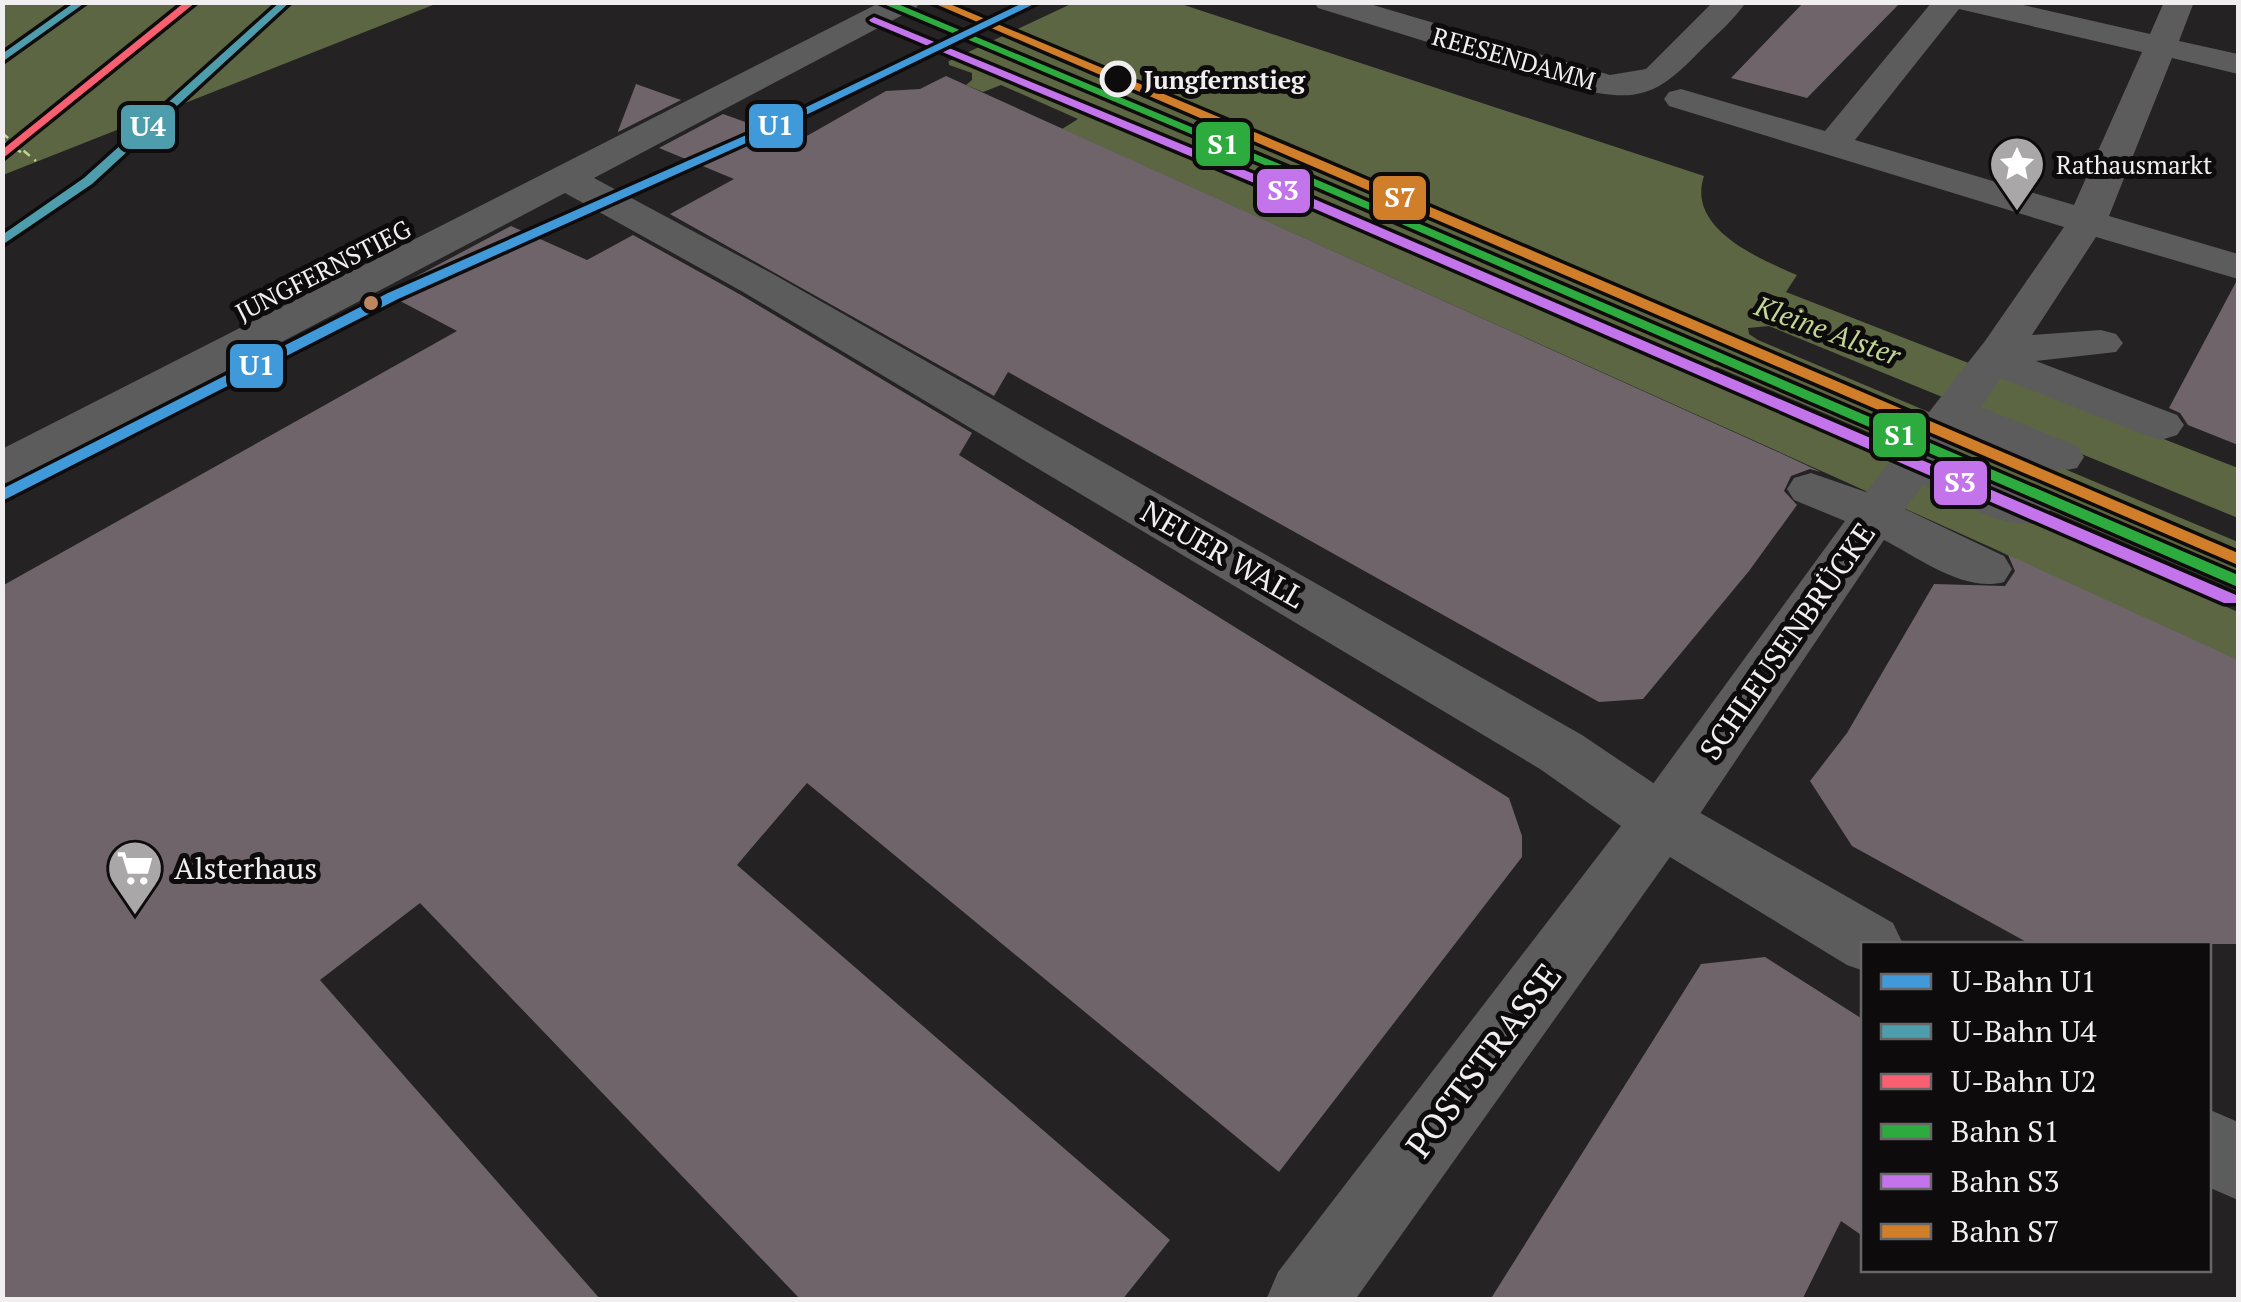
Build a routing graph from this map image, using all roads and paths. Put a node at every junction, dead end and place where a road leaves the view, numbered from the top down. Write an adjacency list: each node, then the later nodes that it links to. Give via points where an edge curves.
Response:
1 (905, 2): 7 (street, JUNGFERNSTIEG)
2 (1329, 2): 3 (street, REESENDAMM, via 1587,81 1630,86 1658,76)
3 (1731, 2)
4 (1949, 2): 11 (street)
5 (1968, 2): 8 (street)
6 (2179, 2): 8 (street, SCHLEUSENBRÜCKE)
7 (842, 20): 12 (street, JUNGFERNSTIEG); 19 (street, JUNGFERNSTIEG)
8 (2163, 47): 9 (street); 13 (street, SCHLEUSENBRÜCKE)
9 (2238, 64)
10 (1682, 99): 11 (street)
11 (1832, 145): 13 (street)
12 (568, 179): 21 (street, JUNGFERNSTIEG); 26 (street, NEUER WALL, via 1306,602 1560,752)
13 (2087, 222): 14 (street); 16 (street, SCHLEUSENBRÜCKE)
14 (2238, 267)
15 (2102, 343): 16 (street)
16 (1994, 357): 17 (street, SCHLEUSENBRÜCKE); 18 (street)
17 (1953, 412): 20 (street); 23 (street, SCHLEUSENBRÜCKE)
18 (2161, 426)
19 (2, 430)
20 (2060, 457)
21 (2, 469)
22 (1810, 490): 23 (street)
23 (1892, 492): 24 (street); 25 (street); 26 (street, SCHLEUSENBRÜCKE)
24 (2025, 510)
25 (1986, 569)
26 (1661, 820): 27 (street, NEUER WALL); 30 (street, POSTSTRASSE)
27 (1867, 942)
28 (2211, 1148): 29 (street)
29 (2238, 1163)
30 (1306, 1300)

